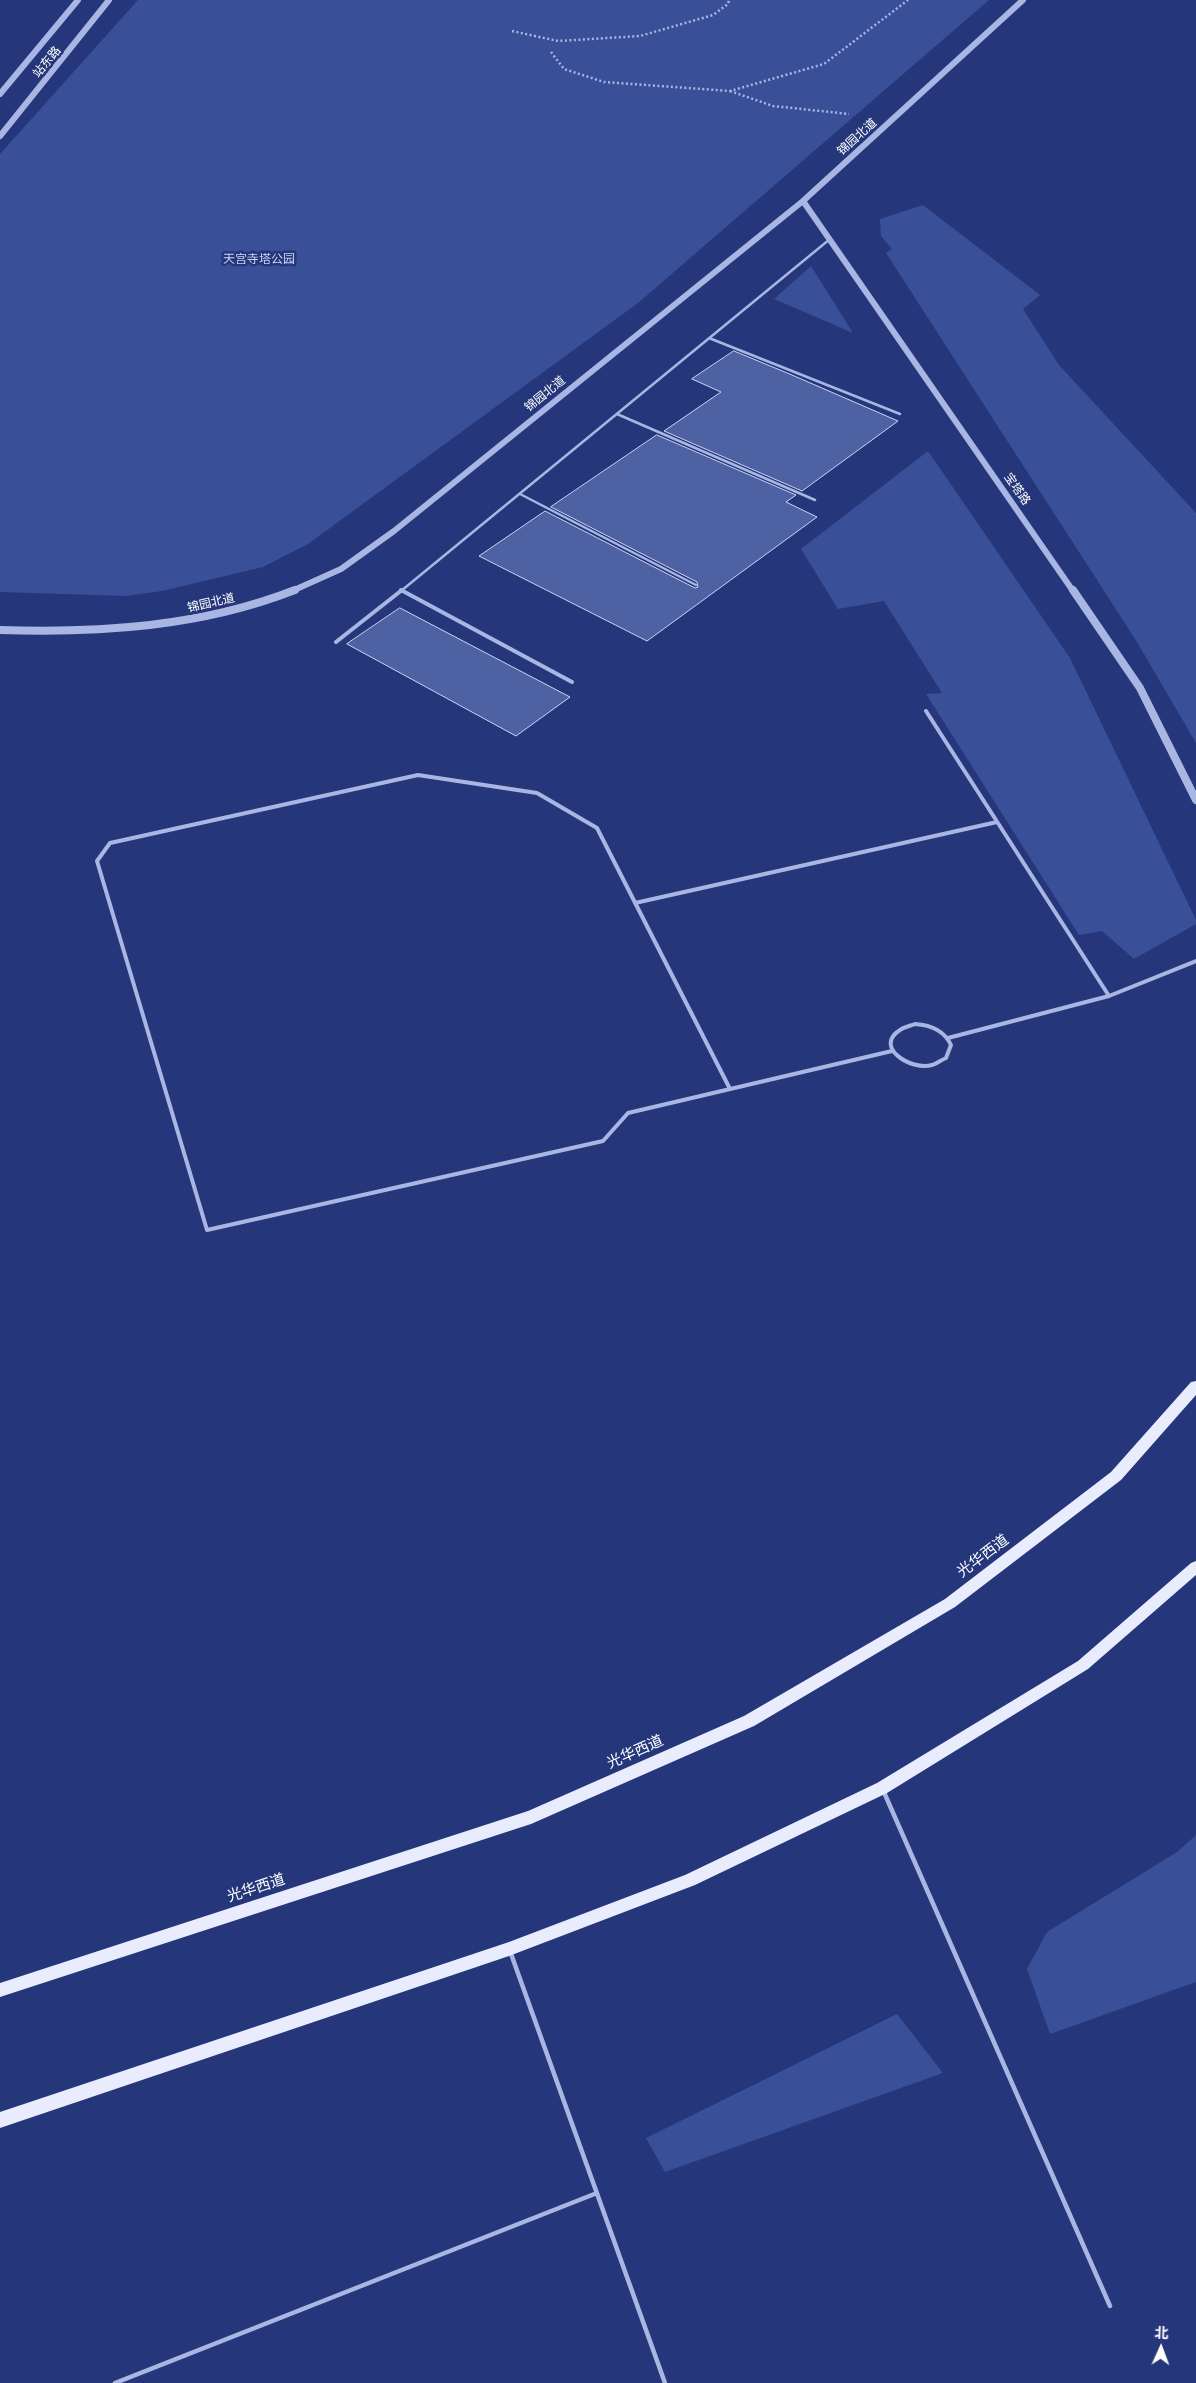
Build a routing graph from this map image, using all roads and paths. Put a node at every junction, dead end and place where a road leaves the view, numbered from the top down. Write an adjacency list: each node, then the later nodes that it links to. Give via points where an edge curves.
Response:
1 (78, 0): 9 (street, 站东路)
2 (109, 0): 11 (street, 站东路)
3 (729, 0): 6 (path, via 713,15 640,36 558,41)
4 (908, 0): 8 (path, via 824,64)
5 (1022, 0): 10 (street, 锦园北道)
6 (512, 31)
7 (551, 52): 8 (path, via 564,69 604,82)
8 (730, 91): 10 (path, via 773,106)
9 (0, 94)
10 (892, 119): 12 (street, 锦园北道)
11 (0, 136)
12 (803, 201): 13 (street, 宝塔路); 21 (street, 锦园北道, via 394,531 341,569 285,594 218,615 145,628)
13 (830, 239): 14 (lane); 25 (street, 宝塔路, via 1127,668)
14 (709, 338): 15 (lane); 16 (lane)
15 (617, 414): 17 (lane); 18 (lane)
16 (900, 414)
17 (520, 494): 19 (lane); 20 (lane)
18 (815, 500)
19 (696, 585)
20 (401, 590): 22 (lane); 23 (lane)
21 (0, 630)
22 (336, 642)
23 (572, 682)
24 (926, 711): 26 (lane)
25 (1196, 800)
26 (997, 822): 27 (lane); 29 (lane)
27 (635, 903): 32 (lane); 32 (lane, via 597,828 537,793 418,775 110,843 97,861 206,1230 603,1141 628,1113)
28 (1196, 961): 29 (lane)
29 (1109, 996): 30 (lane)
30 (948, 1038): 31 (lane, via 925,1024 904,1026 892,1036); 31 (lane, via 951,1045 946,1058 932,1066 912,1066)
31 (892, 1051): 32 (lane)
32 (730, 1089)
33 (1196, 1386): 37 (main road, 光华西道, via 1116,1476 950,1603 749,1721 531,1817)
34 (1196, 1566): 35 (main road, via 1083,1665)
35 (882, 1788): 36 (main road, via 690,1880); 40 (lane)
36 (509, 1949): 38 (main road); 39 (lane)
37 (0, 1990)
38 (0, 2120)
39 (597, 2193): 41 (lane); 42 (lane)
40 (1110, 2306)
41 (115, 2383)
42 (665, 2383)

